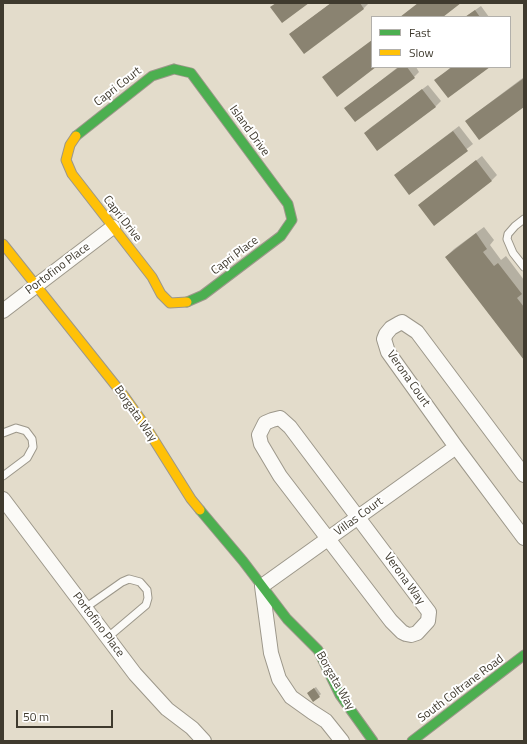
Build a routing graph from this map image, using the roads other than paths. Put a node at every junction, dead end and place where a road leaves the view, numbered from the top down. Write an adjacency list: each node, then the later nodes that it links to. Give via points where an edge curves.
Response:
1 (191, 73): 2 (street, Capri Court, via 174,69 152,76 76,135); 3 (street, Island Drive)
2 (70, 145): 5 (street, Capri Drive, via 66,160 72,174)
3 (288, 204): 9 (street, Capri Place, via 292,220 281,236 203,295 185,303)
4 (524, 219): 7 (lane, via 508,234 507,239)
5 (113, 227): 8 (street, Portofino Place); 9 (street, Capri Drive)
6 (3, 244): 8 (street, Borgata Way)
7 (524, 267)
8 (36, 286): 10 (street, Portofino Place); 19 (street, Borgata Way, via 144,424 191,499)
9 (170, 303)
10 (3, 311)
11 (3, 433): 14 (lane, via 16,428 26,431 32,438 33,447 27,458)
12 (456, 447): 13 (street, Verona Court, via 388,352 384,340 386,334 402,322 417,332); 16 (street, Villas Court); 17 (street, Verona Court)
13 (524, 475)
14 (3, 476)
15 (3, 499): 20 (street, Portofino Place)
16 (359, 517): 18 (street, Villas Court); 18 (street, Verona Way, via 429,612 428,621 417,633 406,634 391,621); 18 (street, Verona Way, via 285,422 280,418 266,423 259,435 261,444 280,476)
17 (524, 538)
18 (328, 539): 19 (street, Villas Court)
19 (262, 586): 24 (street, Borgata Way, via 271,653 279,679 291,696 326,721); 25 (street, Borgata Way, via 287,619 318,650 340,695)
20 (85, 608): 21 (street, Portofino Place); 21 (lane, via 122,582 140,582 147,590 146,605)
21 (107, 638): 23 (street, Portofino Place, via 167,709)
22 (524, 655): 26 (street, South Coltrane Road)
23 (204, 741)
24 (342, 741)
25 (373, 741)
26 (412, 741)

